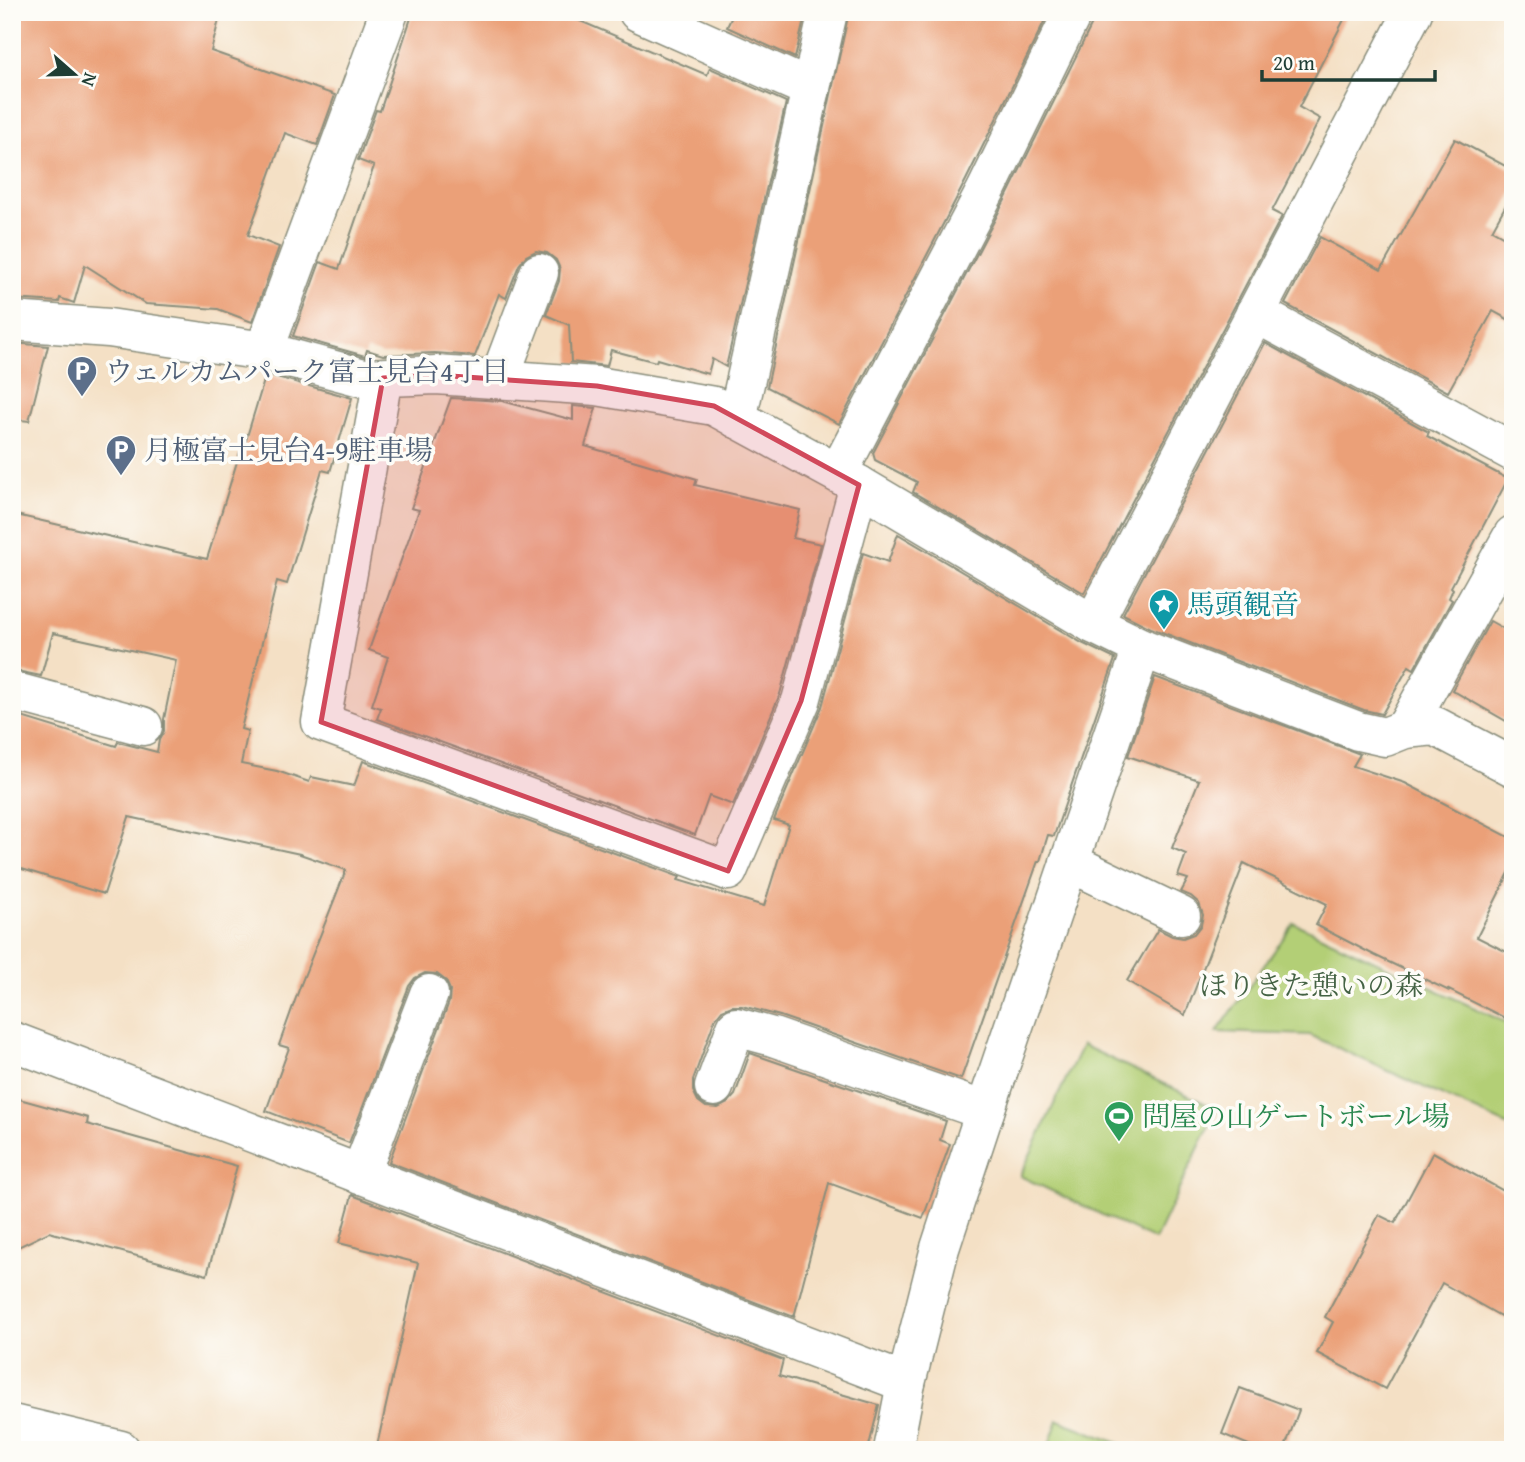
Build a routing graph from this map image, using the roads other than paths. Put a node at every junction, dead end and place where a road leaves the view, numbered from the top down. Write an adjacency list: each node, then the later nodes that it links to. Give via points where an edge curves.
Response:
1 (389, 12): 10 (street)
2 (638, 12): 6 (street)
3 (828, 12): 6 (street)
4 (1073, 12): 15 (street)
5 (1413, 12): 8 (street)
6 (811, 89): 13 (street)
7 (539, 273): 12 (street)
8 (1255, 313): 14 (street); 17 (street)
9 (12, 321): 10 (street, via 108,328)
10 (264, 351): 11 (street, via 364,378)
11 (383, 378): 12 (street); 15 (street, via 321,722 728,871 801,701)
12 (499, 379): 13 (street, via 597,386 714,406)
13 (737, 418): 15 (street)
14 (1513, 452)
15 (848, 479): 17 (street)
16 (1513, 535): 21 (street)
17 (1093, 624): 18 (street)
18 (1142, 648): 21 (street, via 1358,731 1385,737); 23 (street)
19 (12, 691): 20 (street)
20 (143, 726)
21 (1405, 729): 22 (street, via 1435,726)
22 (1513, 767)
23 (1069, 862): 24 (street); 28 (street)
24 (1181, 916)
25 (429, 995): 29 (street)
26 (12, 1041): 29 (street)
27 (714, 1087): 28 (street, via 736,1027)
28 (985, 1111): 30 (street, via 940,1248)
29 (360, 1175): 30 (street)
30 (906, 1384): 34 (street)
31 (12, 1424): 32 (street)
32 (69, 1444): 33 (street)
33 (121, 1450)
34 (892, 1450)

